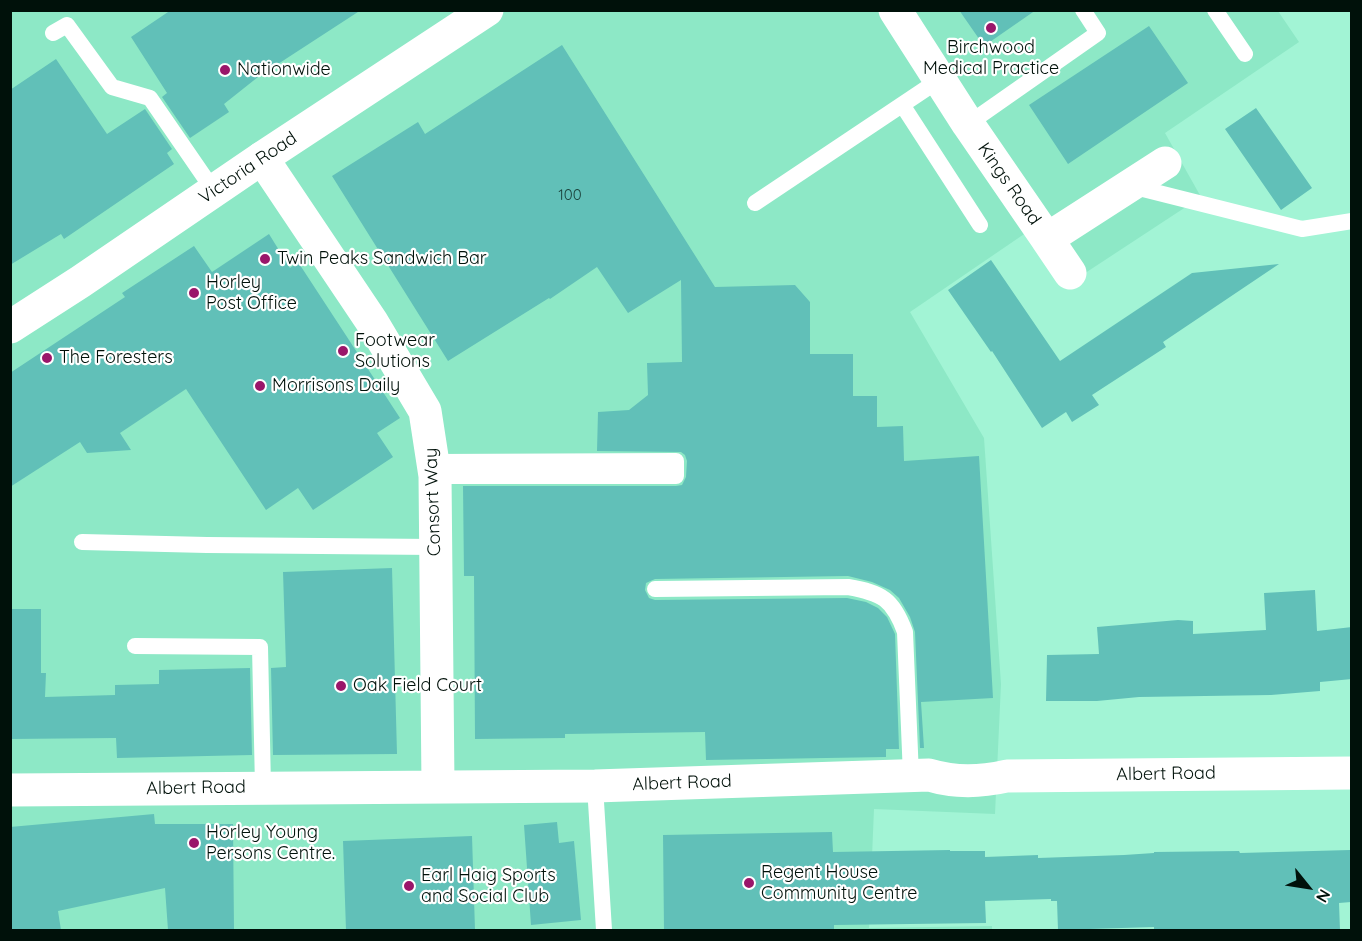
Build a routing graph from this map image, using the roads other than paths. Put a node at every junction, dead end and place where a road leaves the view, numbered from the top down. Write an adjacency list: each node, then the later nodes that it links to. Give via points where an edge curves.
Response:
1 (488, 10): 10 (street, Victoria Road)
2 (895, 10): 7 (street, Kings Road)
3 (1083, 10): 9 (lane, via 1098,33)
4 (1215, 10): 6 (lane)
5 (53, 33): 13 (lane, via 67,25 112,87 150,98)
6 (1245, 54)
7 (939, 80): 8 (lane); 9 (street, Kings Road)
8 (903, 106): 14 (lane); 16 (lane)
9 (968, 124): 17 (street, Kings Road)
10 (262, 158): 13 (street, Victoria Road); 20 (street, Consort Way, via 372,322 425,411)
11 (1165, 163): 12 (street, Kings Road)
12 (1130, 186): 15 (lane, via 1302,229); 17 (street, Kings Road)
13 (214, 191): 19 (street, Victoria Road)
14 (755, 203)
15 (1352, 220)
16 (980, 225)
17 (1047, 239): 18 (street)
18 (1071, 273)
19 (10, 327)
20 (435, 469): 20 (lane, via 676,461 676,476); 22 (street, Consort Way)
21 (82, 542): 22 (lane)
22 (435, 548): 27 (street, Consort Way)
23 (655, 589): 26 (lane, via 848,587 872,591 890,603 905,632)
24 (135, 646): 29 (lane, via 260,647)
25 (1352, 773): 26 (street, Albert Road, via 1007,776 982,781 948,781)
26 (920, 775): 28 (street, Albert Road)
27 (438, 786): 28 (street, Albert Road); 29 (street, Albert Road)
28 (595, 786): 31 (lane)
29 (263, 787): 30 (street, Albert Road)
30 (10, 790)
31 (604, 930)

